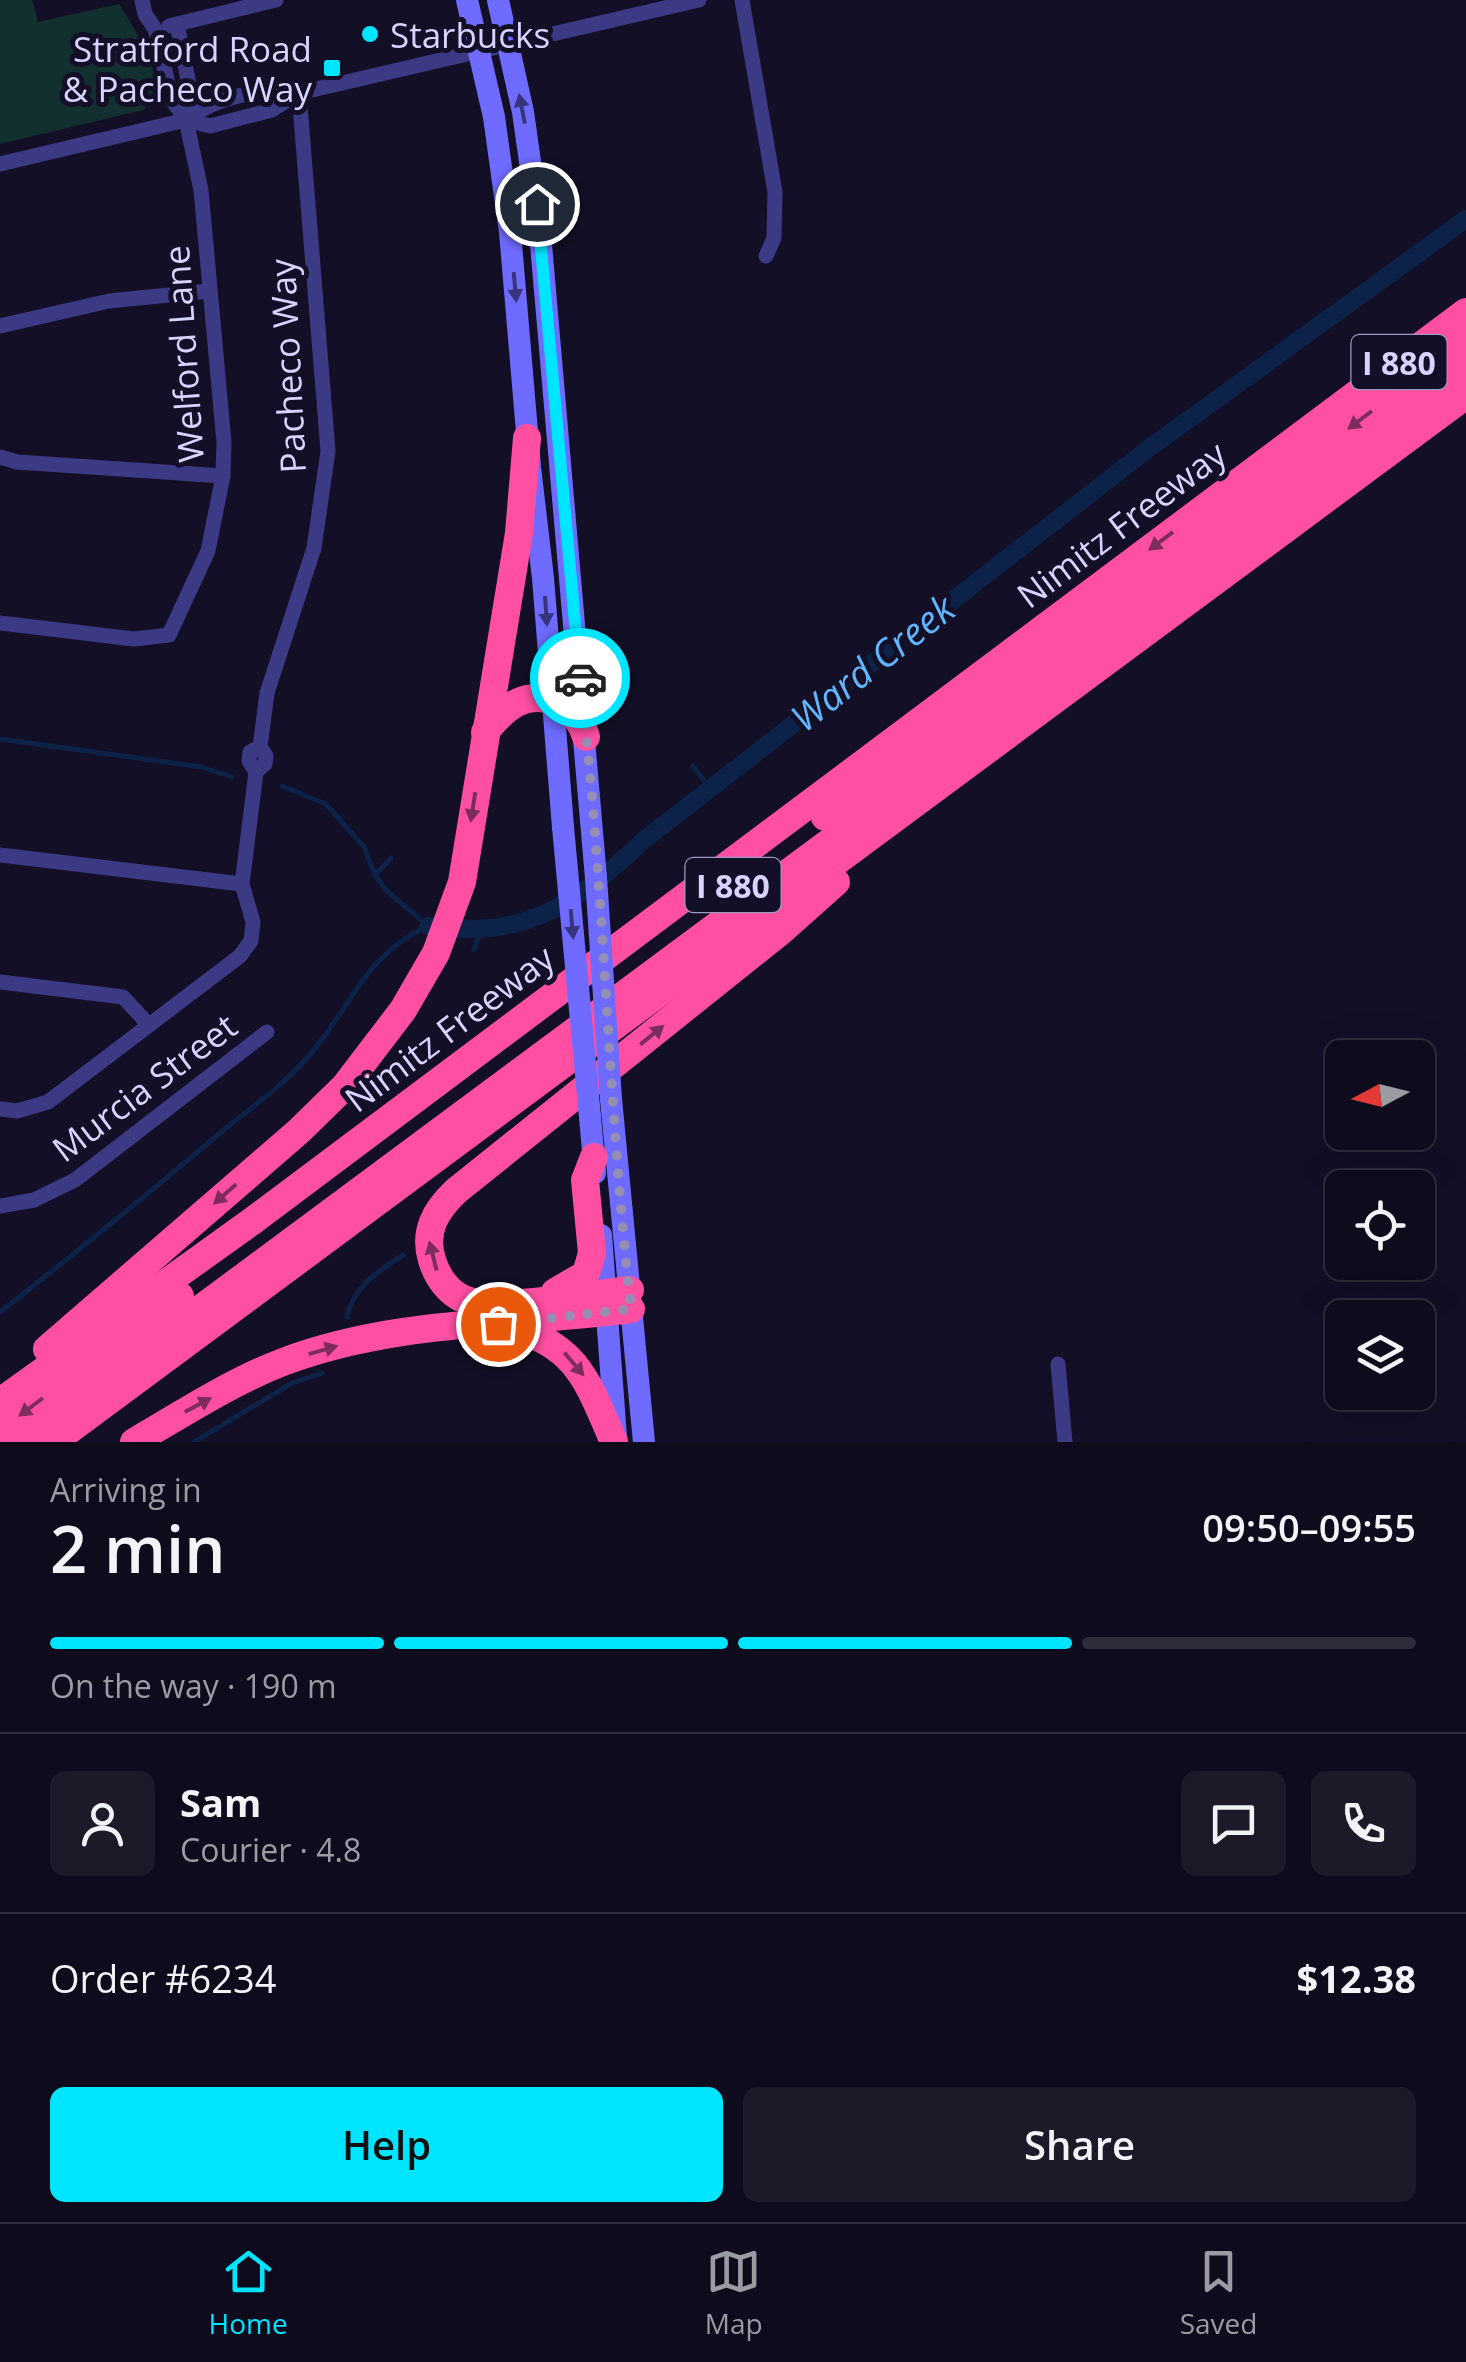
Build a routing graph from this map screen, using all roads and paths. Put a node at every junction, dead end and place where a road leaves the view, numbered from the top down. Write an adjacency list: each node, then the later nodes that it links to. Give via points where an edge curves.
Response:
1 (142, 0): 8 (street)
2 (276, 0): 7 (street)
3 (467, 0): 10 (main road)
4 (498, 0): 9 (main road)
5 (699, 0): 9 (street)
6 (742, 0): 14 (street, via 776,192 774,238)
7 (177, 24): 8 (street); 12 (street, via 191,95)
8 (155, 29): 12 (street, via 172,100)
9 (508, 45): 10 (street); 27 (main road, one-way to 9, via 540,233)
10 (479, 53): 11 (street); 21 (main road, one-way to 21, via 503,176)
11 (299, 93): 12 (street, via 268,89 205,106); 30 (street, Pacheco Way, via 328,450 314,548 267,693 260,747 250,752 256,772)
12 (186, 120): 13 (street); 15 (street, Welford Lane, via 201,190)
13 (0, 164)
14 (766, 256)
15 (209, 292): 17 (street, via 109,301); 23 (street, Welford Lane)
16 (1466, 312): 42 (highway, Nimitz Freeway / I 880, one-way to 42, via 388,1120)
17 (0, 326)
18 (1466, 341): 43 (highway, I 880, one-way to 43)
19 (1466, 370): 44 (highway, I 880)
20 (1466, 395): 28 (highway, I 880)
21 (528, 438): 25 (main road, one-way to 25); 26 (highway)
22 (0, 457): 23 (street)
23 (223, 476): 24 (street, Welford Lane, via 208,551 169,635 134,639)
24 (0, 622)
25 (552, 700): 26 (highway, via 515,702); 27 (highway, via 576,716); 35 (main road, one-way to 35, bridge)
26 (484, 733): 41 (highway, one-way to 41, via 462,882 436,953 403,1010 345,1086 299,1130)
27 (586, 737): 38 (main road, bridge)
28 (928, 795): 37 (highway, one-way to 28, via 480,1303 444,1284 428,1241 444,1202 782,931); 45 (highway, I 880)
29 (0, 855): 30 (street)
30 (242, 884): 32 (street, Pacheco Way, via 251,942)
31 (0, 982): 32 (street, via 123,997)
32 (148, 1024): 34 (street, via 48,1102)
33 (267, 1032): 36 (street, Murcia Street, via 75,1180 34,1200)
34 (0, 1109)
35 (594, 1157): 37 (highway, via 585,1180 592,1253 586,1274); 38 (main road)
36 (0, 1206)
37 (540, 1299): 38 (highway)
38 (619, 1301): 39 (highway); 47 (main road); 48 (main road)
39 (498, 1324): 46 (highway, one-way to 39, via 285,1361 384,1336); 47 (highway, one-way to 47, via 547,1340 577,1364)
40 (1058, 1364): 49 (street)
41 (0, 1390)
42 (0, 1402)
43 (0, 1430)
44 (21, 1442)
45 (53, 1442)
46 (134, 1442)
47 (615, 1442)
48 (644, 1442)
49 (1065, 1442)

